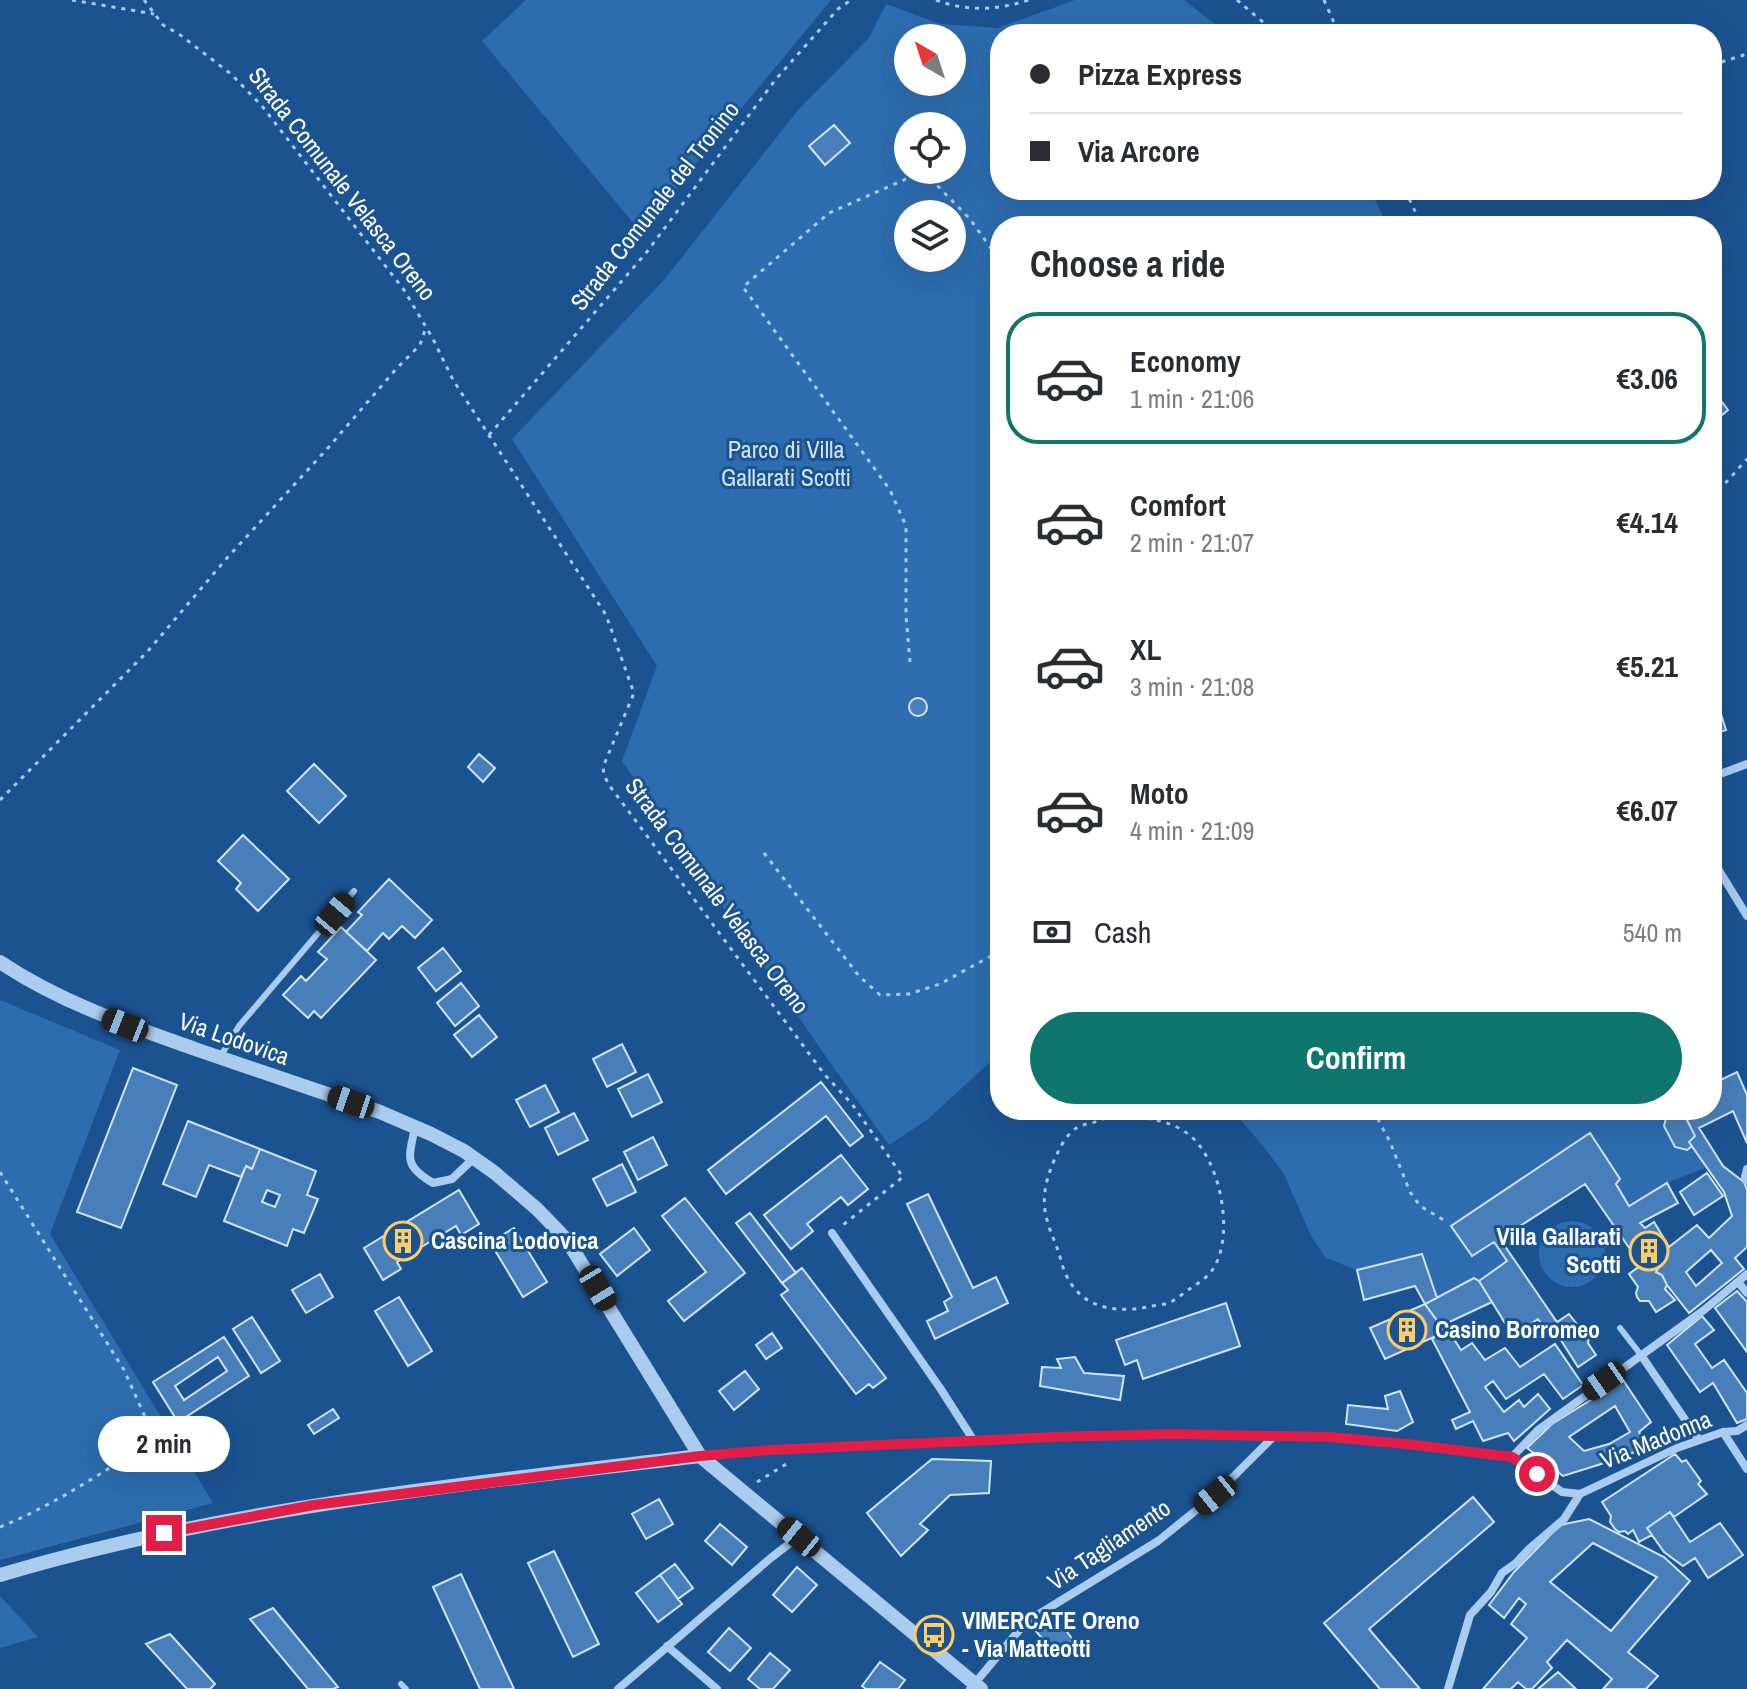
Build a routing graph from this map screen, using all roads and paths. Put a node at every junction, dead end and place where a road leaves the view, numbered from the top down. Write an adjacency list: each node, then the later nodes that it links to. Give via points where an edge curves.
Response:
1 (72, 0): 8 (path)
2 (144, 0): 8 (path, Strada Comunale Velasca Oreno)
3 (851, 0): 15 (path, Strada Comunale del Tronino, via 776,79 646,253)
4 (936, 0): 5 (path, via 991,9)
5 (1029, 0)
6 (1237, 0): 9 (path)
7 (1324, 0): 10 (path)
8 (154, 14): 14 (path, Strada Comunale Velasca Oreno, via 231,74 262,106 404,290)
9 (1265, 24)
10 (1335, 24)
11 (1747, 54): 12 (path)
12 (1722, 62)
13 (990, 247): 18 (path, via 927,175 829,213 743,287 890,490 906,526)
14 (426, 328): 15 (path, Strada Comunale Velasca Oreno); 21 (path, via 420,345 148,651)
15 (489, 435): 38 (path, Strada Comunale Velasca Oreno, via 606,615 634,693 603,767 609,785 903,1177)
16 (1747, 459): 17 (path)
17 (1722, 487)
18 (910, 662)
19 (1747, 764): 20 (street)
20 (1722, 773)
21 (0, 800)
22 (764, 853): 26 (path, via 859,976 880,995 909,994 940,984)
23 (1722, 875): 25 (street)
24 (354, 891): 28 (lane, via 239,1026)
25 (1747, 916)
26 (990, 956)
27 (0, 962): 28 (street, Via Lodovica, via 77,1005)
28 (220, 1057): 32 (street, Via Lodovica)
29 (1101, 1120): 30 (path, via 1075,1129 1062,1144 1043,1204 1071,1286 1087,1301 1129,1310 1171,1302 1209,1276 1220,1260 1224,1225 1216,1178 1191,1135)
30 (1159, 1120)
31 (1378, 1120): 37 (path, via 1410,1192 1420,1206)
32 (415, 1127): 33 (street, Via Lodovica); 33 (street, via 409,1158 417,1173 433,1183 452,1179)
33 (474, 1158): 51 (street, Via Lodovica, via 567,1240)
34 (1747, 1169): 36 (street)
35 (0, 1172): 48 (path, via 124,1370)
36 (1747, 1181)
37 (1447, 1222)
38 (832, 1233): 50 (street)
39 (1747, 1274): 40 (street)
40 (1738, 1282): 41 (street); 43 (street)
41 (1747, 1293)
42 (1620, 1328): 43 (lane)
43 (1641, 1355): 49 (street); 52 (street, via 1538,1430)
44 (180, 1423): 48 (path)
45 (1747, 1425): 46 (street, Via Madonna)
46 (1723, 1432): 49 (street, Via Madonna); 54 (street)
47 (1274, 1436): 50 (street); 52 (street); 61 (street, Via Tagliamento, via 1215,1495 1158,1541 1026,1622)
48 (155, 1439): 57 (path)
49 (1699, 1440): 56 (street, Via Madonna)
50 (974, 1441): 51 (street)
51 (700, 1456): 58 (street, Via Lodovica); 59 (street, via 255,1515)
52 (1512, 1457): 56 (street, via 1562,1492)
53 (787, 1463): 55 (path)
54 (1747, 1469)
55 (755, 1483)
56 (1580, 1494): 64 (street, via 1564,1519 1502,1573 1470,1615)
57 (0, 1527)
58 (799, 1537): 60 (street); 61 (street, Via Lodovica)
59 (0, 1575)
60 (667, 1646): 62 (street); 63 (street)
61 (975, 1687)
62 (618, 1689)
63 (717, 1689)
64 (1448, 1689)

